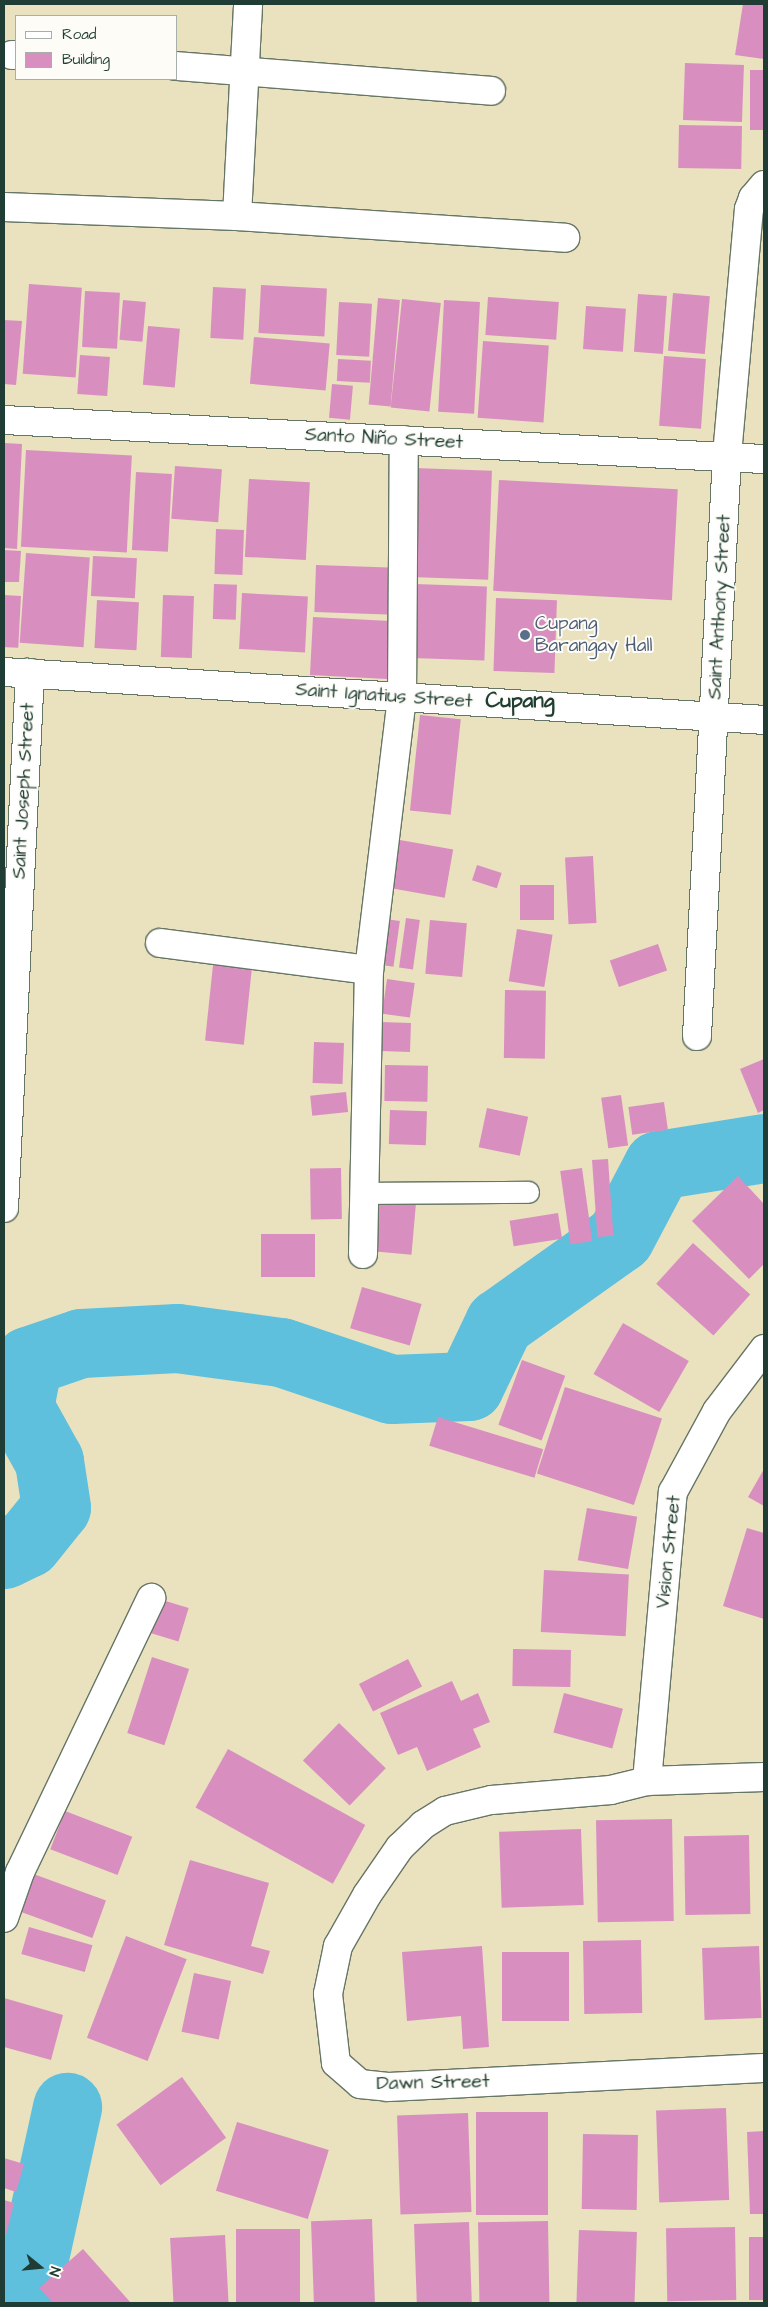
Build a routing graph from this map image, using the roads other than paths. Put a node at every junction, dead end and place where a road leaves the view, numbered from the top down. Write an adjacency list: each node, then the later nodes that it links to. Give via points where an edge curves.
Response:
1 (248, 4): 3 (street)
2 (178, 66): 3 (street)
3 (245, 70): 4 (street); 7 (street)
4 (492, 91)
5 (764, 185): 11 (street, Saint Anthony Street, via 749,209)
6 (4, 207): 7 (street)
7 (237, 216): 8 (street)
8 (566, 238)
9 (4, 420): 10 (street, Santo Niño Street)
10 (404, 440): 11 (street, Santo Niño Street); 14 (street)
11 (727, 455): 12 (street, Santo Niño Street); 15 (street, Saint Anthony Street)
12 (764, 458)
13 (17, 673): 14 (street, Saint Ignatius Street); 22 (street, Saint Joseph Street)
14 (402, 697): 15 (street, Saint Ignatius Street); 18 (street)
15 (714, 719): 16 (street, Saint Ignatius Street); 19 (street, Saint Anthony Street)
16 (764, 720)
17 (160, 943): 18 (street)
18 (369, 970): 21 (street)
19 (697, 1036)
20 (528, 1192): 21 (lane)
21 (365, 1193): 23 (street)
22 (4, 1208)
23 (363, 1254)
24 (764, 1349): 27 (street, Vision Street, via 717,1411 673,1492)
25 (150, 1598): 28 (street, via 20,1872)
26 (764, 1777): 27 (street, Dawn Street)
27 (647, 1781): 29 (street, Dawn Street, via 611,1790 491,1800 445,1811 423,1825 400,1847 338,1946 328,1994 336,2063 360,2084 388,2087)
28 (4, 1918)
29 (764, 2068)

